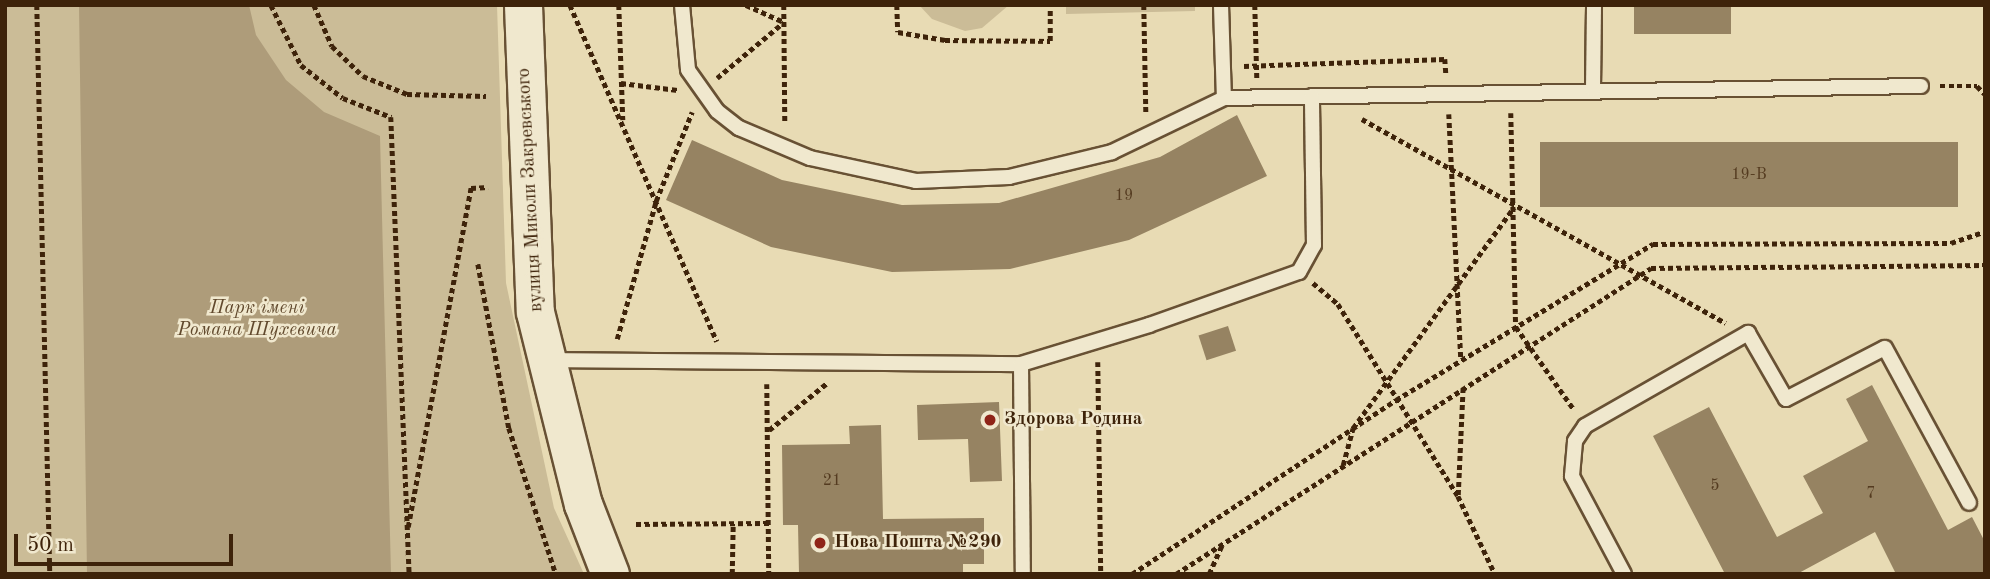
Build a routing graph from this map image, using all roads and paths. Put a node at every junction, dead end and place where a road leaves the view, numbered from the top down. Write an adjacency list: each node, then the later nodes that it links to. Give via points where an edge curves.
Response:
1 (37, 5): 72 (path)
2 (271, 5): 70 (path, via 301,65 344,98 391,117)
3 (314, 5): 28 (path, via 332,46 363,76 407,94)
4 (523, 5): 50 (street, вулиця Миколи Закревського, via 535,312)
5 (570, 5): 32 (path)
6 (619, 5): 19 (path)
7 (682, 5): 25 (lane, via 688,70)
8 (746, 5): 16 (path)
9 (784, 5): 16 (path)
10 (897, 5): 11 (path, via 898,32 945,40 1051,41)
11 (1050, 5)
12 (1144, 5): 33 (path)
13 (1221, 5): 18 (lane)
14 (1255, 5): 17 (path)
15 (1594, 5): 23 (lane)
16 (784, 22): 25 (path); 34 (path)
17 (1256, 65): 18 (path); 26 (path, via 1445,60); 30 (path)
18 (1223, 66): 31 (lane)
19 (621, 83): 25 (path); 32 (path)
20 (1922, 86): 21 (path); 23 (lane)
21 (1977, 86): 22 (path); 27 (path)
22 (1985, 86)
23 (1593, 89): 24 (lane)
24 (1510, 91): 26 (lane); 38 (path)
25 (699, 93): 34 (lane, via 739,128); 37 (path)
26 (1448, 93): 29 (lane); 35 (path)
27 (1985, 94)
28 (486, 96)
29 (1317, 96): 30 (lane); 35 (path); 43 (lane, via 1314,245)
30 (1257, 97): 31 (lane)
31 (1224, 98): 33 (lane)
32 (623, 125): 37 (path)
33 (1147, 136): 34 (lane, via 1112,152 1009,177 916,181)
34 (785, 148)
35 (1452, 170): 38 (path); 45 (path)
36 (488, 187): 70 (path, via 471,188)
37 (656, 201): 51 (path); 53 (path)
38 (1514, 206): 41 (path); 45 (path); 46 (path)
39 (1985, 232): 41 (path, via 1951,243 1653,243)
40 (478, 264): 74 (path, via 509,428)
41 (1617, 265): 44 (path); 46 (path)
42 (1985, 265): 44 (path, via 1651,268)
43 (1299, 272): 48 (lane); 57 (path, via 1338,304)
44 (1636, 278): 47 (path); 49 (path)
45 (1459, 282): 52 (path); 57 (path)
46 (1516, 327): 49 (path); 52 (path)
47 (1748, 333): 61 (lane); 66 (lane, via 1786,398 1885,348)
48 (1098, 341): 56 (lane); 79 (path)
49 (1531, 342): 58 (path); 61 (path)
50 (545, 360): 51 (lane); 75 (street, вулиця Миколи Закревського, via 583,504)
51 (611, 360): 53 (lane)
52 (1461, 361): 59 (path)
53 (726, 362): 54 (lane)
54 (767, 362): 55 (lane); 63 (path)
55 (853, 363): 56 (lane); 63 (path)
56 (1021, 364): 78 (lane)
57 (1386, 383): 59 (path); 62 (path)
58 (1463, 386): 60 (path); 65 (path)
59 (1396, 400): 60 (path); 62 (path)
60 (1410, 421): 64 (path); 65 (path)
61 (1585, 426): 84 (lane, via 1570,460 1572,476)
62 (1353, 428): 64 (path); 80 (path)
63 (768, 430): 68 (path)
64 (1343, 466): 71 (path)
65 (1458, 496): 83 (path)
66 (1969, 503)
67 (733, 523): 68 (path); 69 (path); 76 (path)
68 (769, 523): 77 (path)
69 (636, 524)
70 (407, 534): 73 (path)
71 (1222, 544): 81 (path); 82 (path)
72 (50, 574)
73 (409, 574)
74 (556, 574)
75 (610, 574)
76 (732, 574)
77 (769, 574)
78 (1023, 574)
79 (1101, 574)
80 (1132, 574)
81 (1176, 574)
82 (1209, 574)
83 (1495, 574)
84 (1624, 574)

